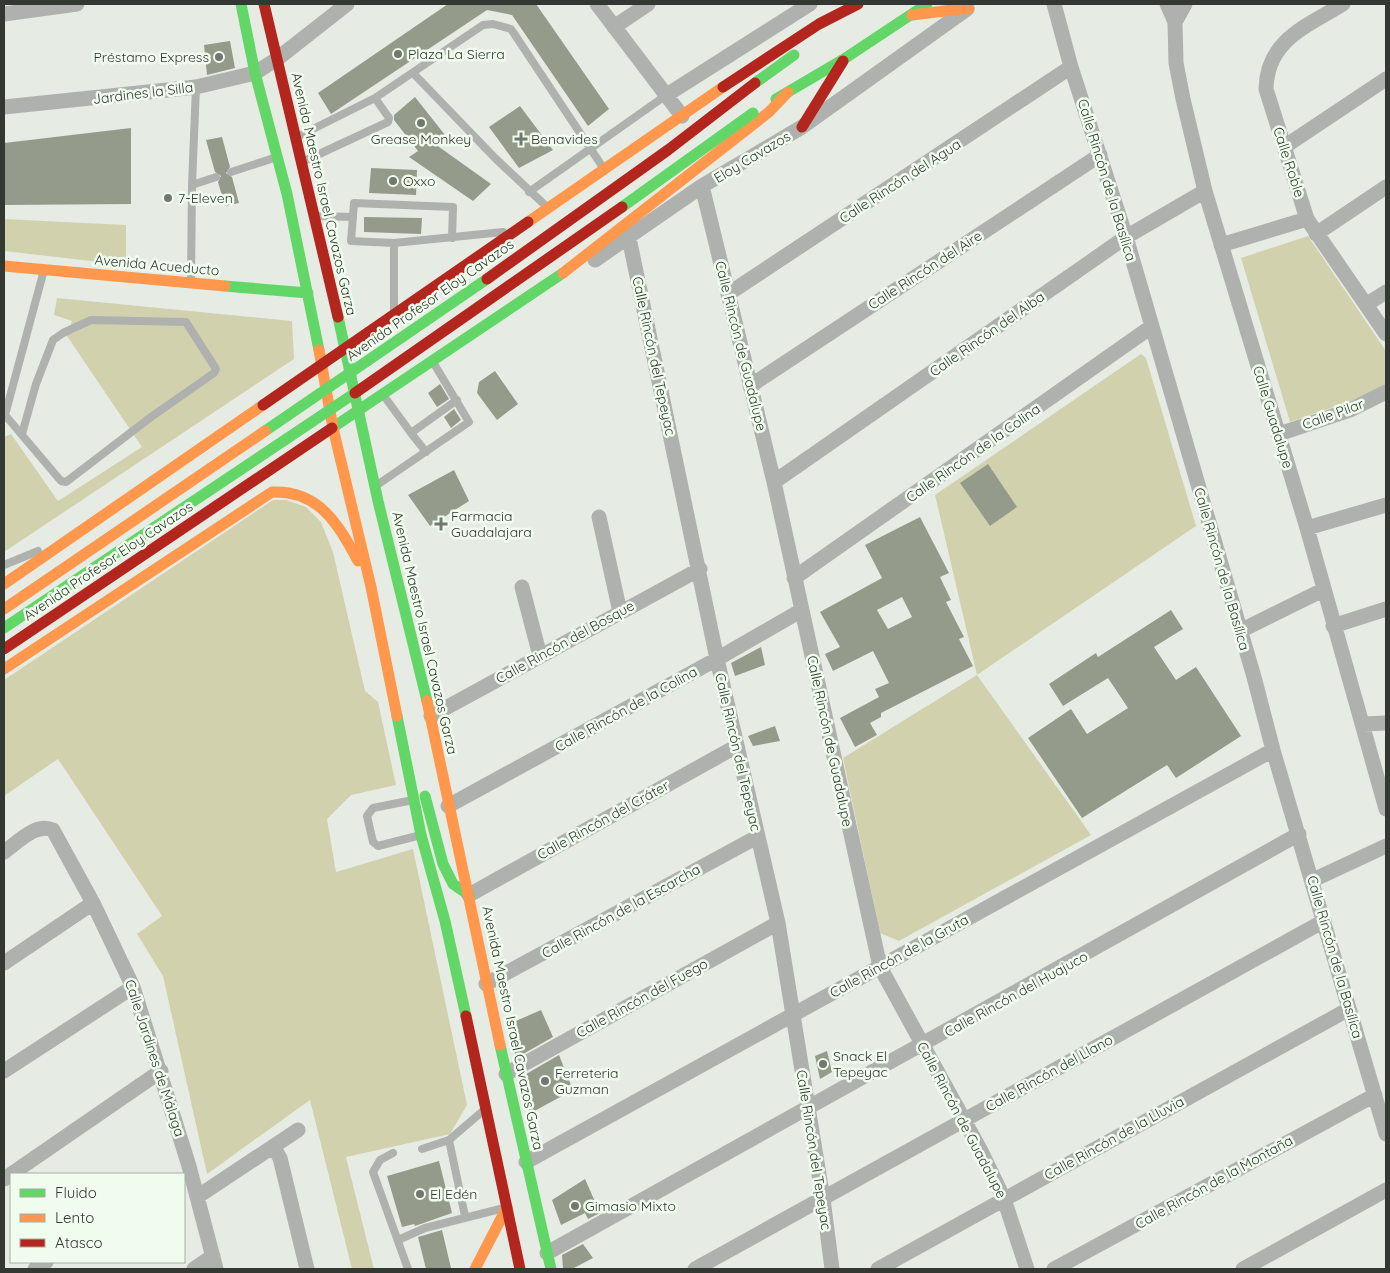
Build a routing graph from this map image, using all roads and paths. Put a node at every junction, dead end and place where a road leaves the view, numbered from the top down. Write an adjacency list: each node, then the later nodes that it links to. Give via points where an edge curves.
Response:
1 (77, 4): 16 (street)
2 (241, 4): 23 (main road)
3 (264, 4): 20 (main road, Avenida Maestro Israel Cavazos Garza)
4 (347, 4): 20 (street, Jardines la Silla)
5 (597, 4): 19 (street)
6 (648, 4): 19 (street)
7 (810, 4): 28 (street)
8 (858, 4): 31 (main road, Avenida Profesor Eloy Cavazos, via 812,28)
9 (865, 4): 103 (main road, Avenida Profesor Eloy Cavazos, bridge, via 469,292)
10 (928, 4): 17 (main road, Avenida Profesor Eloy Cavazos)
11 (1054, 4): 22 (street, Calle Rincón de la Basílica)
12 (1185, 4): 18 (street)
13 (1343, 4): 34 (street, Calle Roble, via 1286,39 1271,60 1266,74 1266,89)
14 (1170, 5): 18 (street, Calle Guadalupe)
15 (972, 6): 17 (main road); 32 (street, Eloy Cavazos)
16 (4, 14)
17 (910, 16): 21 (main road, Avenida Profesor Eloy Cavazos)
18 (1175, 22): 46 (street, Calle Guadalupe, via 1176,63)
19 (614, 27): 28 (street)
20 (276, 59): 23 (street, Jardines la Silla); 33 (main road, Avenida Maestro Israel Cavazos Garza)
21 (844, 59): 27 (main road, Avenida Profesor Eloy Cavazos); 32 (main road)
22 (1071, 67): 36 (street, Calle Rincón de la Basílica); 65 (street, Calle Rincón del Agua)
23 (255, 73): 26 (street, Jardines la Silla); 37 (main road)
24 (413, 73): 29 (lane); 35 (lane, via 483,25 511,29); 45 (lane)
25 (1386, 79): 34 (street)
26 (196, 86): 30 (street, Jardines la Silla); 42 (lane)
27 (788, 92): 66 (main road, Avenida Profesor Eloy Cavazos, via 769,112 605,241); 108 (main road, Avenida Profesor Eloy Cavazos, bridge, via 753,113 354,394)
28 (665, 96): 31 (street); 35 (lane)
29 (375, 98): 33 (lane); 38 (lane, via 389,118 388,122)
30 (4, 107)
31 (682, 116): 39 (main road, Avenida Profesor Eloy Cavazos)
32 (802, 127): 43 (street, Eloy Cavazos)
33 (296, 138): 38 (main road, Avenida Maestro Israel Cavazos Garza)
34 (1284, 147): 50 (street, Calle Roble)
35 (590, 149): 39 (lane); 45 (lane)
36 (1100, 155): 53 (street, Calle Rincón de la Basílica); 75 (street, Calle Rincón del Aire)
37 (277, 157): 40 (lane); 64 (main road)
38 (302, 162): 48 (main road, Avenida Maestro Israel Cavazos Garza)
39 (605, 171): 47 (main road, Avenida Profesor Eloy Cavazos)
40 (231, 172)
41 (216, 177): 42 (lane)
42 (192, 185): 62 (lane)
43 (702, 186): 55 (street, Eloy Cavazos); 65 (street, Calle Rincón de Guadalupe)
44 (1386, 186): 52 (street)
45 (529, 192): 47 (lane)
46 (1205, 192): 53 (street, Calle Rincón del Alba); 57 (street, Calle Guadalupe)
47 (548, 208): 51 (main road, Avenida Profesor Eloy Cavazos)
48 (314, 216): 49 (lane); 72 (main road, Avenida Maestro Israel Cavazos Garza)
49 (353, 217): 54 (lane, via 354,203 453,207); 56 (lane, via 352,241)
50 (1307, 219): 52 (street, Calle Roble); 57 (street)
51 (515, 231): 54 (lane); 58 (main road, Avenida Profesor Eloy Cavazos)
52 (1316, 234): 67 (street, Calle Roble)
53 (1126, 237): 69 (street, Calle Rincón de la Basílica); 89 (street, Calle Rincón del Alba)
54 (452, 238): 56 (lane)
55 (629, 238): 66 (street, Eloy Cavazos, via 548,290); 97 (street, Calle Rincón del Tepeyac)
56 (394, 243): 68 (lane)
57 (1221, 245): 85 (street, Calle Guadalupe)
58 (483, 253): 61 (main road, Avenida Profesor Eloy Cavazos); 66 (main road, via 472,276 477,296 491,307)
59 (4, 266): 60 (main road, Avenida Acueducto)
60 (44, 270): 62 (main road, Avenida Acueducto); 80 (lane)
61 (440, 283): 68 (main road, Avenida Profesor Eloy Cavazos); 71 (main road, via 459,290 472,306 473,320)
62 (191, 284): 64 (main road, Avenida Acueducto)
63 (1386, 292): 67 (street)
64 (308, 293): 74 (main road)
65 (728, 294): 75 (street, Calle Rincón de Guadalupe)
66 (519, 303): 71 (main road, Avenida Profesor Eloy Cavazos)
67 (1367, 304): 70 (street, Calle Roble)
68 (394, 314): 72 (main road, Avenida Profesor Eloy Cavazos)
69 (1151, 327): 98 (street, Calle Rincón de la Colina); 109 (street, Calle Rincón de la Basílica)
70 (1386, 334)
71 (468, 337): 73 (main road, Avenida Profesor Eloy Cavazos)
72 (345, 347): 74 (main road, Avenida Profesor Eloy Cavazos); 79 (main road, Avenida Maestro Israel Cavazos Garza)
73 (432, 361): 77 (main road, Avenida Profesor Eloy Cavazos); 78 (lane)
74 (322, 364): 81 (main road); 82 (main road, Avenida Profesor Eloy Cavazos)
75 (750, 386): 89 (street, Calle Rincón de Guadalupe)
76 (1386, 392): 85 (street, Calle Pilar, via 1350,410)
77 (382, 394): 79 (main road, Avenida Profesor Eloy Cavazos); 83 (lane)
78 (457, 400): 83 (lane); 86 (lane, via 469,422)
79 (358, 410): 81 (main road, Avenida Profesor Eloy Cavazos); 90 (main road, Avenida Maestro Israel Cavazos Garza)
80 (4, 415): 84 (lane)
81 (333, 428): 88 (main road, Avenida Profesor Eloy Cavazos); 100 (main road)
82 (226, 431): 87 (main road, Avenida Profesor Eloy Cavazos); 88 (main road, via 220,442 219,455 225,467 246,479)
83 (411, 433): 86 (lane)
84 (22, 434): 84 (lane, via 60,480 66,482 216,369 186,322 91,320 68,329 53,340)
85 (1279, 434): 94 (street, Calle Guadalupe)
86 (426, 452): 90 (lane)
87 (175, 464): 92 (main road, via 189,467 200,476 206,490 206,504); 95 (main road, Avenida Profesor Eloy Cavazos)
88 (259, 477): 92 (main road, Avenida Profesor Eloy Cavazos)
89 (774, 482): 98 (street, Calle Rincón de Guadalupe)
90 (375, 486): 114 (main road, Avenida Maestro Israel Cavazos Garza)
91 (1386, 505): 94 (street)
92 (199, 517): 110 (main road, Avenida Profesor Eloy Cavazos)
93 (599, 517): 106 (street)
94 (1307, 528): 102 (street, Calle Guadalupe)
95 (66, 540): 96 (lane); 99 (main road, Avenida Profesor Eloy Cavazos)
96 (4, 565)
97 (700, 569): 106 (street, Calle Rincón del Bosque); 112 (street, Calle Rincón del Tepeyac)
98 (794, 578): 105 (street, Calle Rincón de Guadalupe)
99 (4, 584)
100 (371, 587): 113 (main road, via 328,513 300,494 286,490 272,492); 119 (main road)
101 (522, 587): 111 (street)
102 (1323, 590): 107 (street, Calle Guadalupe); 109 (street)
103 (4, 609)
104 (1386, 609): 107 (street)
105 (802, 610): 112 (street, Calle Rincón de la Colina); 136 (street, Calle Rincón de Guadalupe)
106 (620, 612): 111 (street, Calle Rincón del Bosque)
107 (1334, 626): 116 (street, Calle Guadalupe)
108 (4, 628)
109 (1240, 631): 118 (street, Calle Rincón de la Basílica)
110 (4, 650)
111 (540, 656): 114 (street, Calle Rincón del Bosque)
112 (717, 659): 117 (street, Calle Rincón del Tepeyac); 121 (street, Calle Rincón de la Colina)
113 (4, 669)
114 (431, 716): 121 (main road, Avenida Maestro Israel Cavazos Garza)
115 (1386, 723): 116 (street)
116 (1363, 724): 122 (street, Calle Guadalupe)
117 (737, 746): 125 (street, Calle Rincón del Tepeyac); 129 (street, Calle Rincón del Cráter)
118 (1273, 750): 123 (street, Calle Rincón de la Basílica); 136 (street, Calle Rincón de la Gruta)
119 (410, 777): 120 (main road); 129 (main road, via 425,797 442,864 449,879)
120 (413, 800): 124 (main road); 124 (lane, via 372,808 367,816 373,842 378,846)
121 (448, 806): 129 (main road, Avenida Maestro Israel Cavazos Garza)
122 (1386, 809)
123 (1299, 834): 128 (street, Calle Rincón de la Basílica); 142 (street, Calle Rincón del Huajuco)
124 (421, 836): 132 (main road)
125 (757, 837): 133 (street, Calle Rincón del Tepeyac); 138 (street, Calle Rincón de la Escarcha)
126 (1386, 846): 128 (street)
127 (4, 852): 130 (street, Calle Jardines de Málaga, via 37,829 53,830)
128 (1313, 880): 131 (street, Calle Rincón de la Basílica)
129 (469, 895): 138 (main road, Avenida Maestro Israel Cavazos Garza)
130 (93, 902): 135 (street); 139 (street, Calle Jardines de Málaga)
131 (1324, 921): 140 (street, Calle Rincón de la Basílica); 149 (street, Calle Rincón del Llano)
132 (444, 922): 134 (main road, via 457,927); 148 (main road)
133 (778, 923): 141 (street, Calle Rincón del Tepeyac); 145 (street, Calle Rincón del Fuego)
134 (460, 932)
135 (4, 963)
136 (880, 967): 141 (street, Calle Rincón de la Gruta); 142 (street, Calle Rincón de Guadalupe)
137 (471, 968): 138 (main road)
138 (486, 984): 145 (main road, Avenida Maestro Israel Cavazos Garza)
139 (133, 986): 143 (street); 144 (street, Calle Jardines de Málaga)
140 (1349, 1009): 146 (street, Calle Rincón de la Basílica); 162 (street, Calle Rincón de la Lluvia)
141 (792, 1014): 147 (street, Calle Rincón del Tepeyac); 156 (street, Calle Rincón de la Gruta)
142 (923, 1046): 147 (street, Calle Rincón del Huajuco); 149 (street, Calle Rincón de Guadalupe)
143 (4, 1071)
144 (161, 1071): 157 (street, Calle Jardines de Málaga); 158 (street)
145 (506, 1074): 156 (main road, Avenida Maestro Israel Cavazos Garza)
146 (1375, 1095): 151 (street, Calle Rincón de la Basílica); 179 (street, Calle Rincón de la Montaña)
147 (807, 1108): 161 (street, Calle Rincón del Tepeyac); 166 (street, Calle Rincón del Huajuco)
148 (485, 1109): 152 (lane); 163 (main road)
149 (965, 1120): 161 (street, Calle Rincón del Llano); 162 (street, Calle Rincón de Guadalupe)
150 (298, 1130): 153 (street)
151 (1386, 1134)
152 (449, 1140): 154 (lane); 164 (lane)
153 (274, 1148): 160 (street); 169 (street, via 280,1158)
154 (422, 1149)
155 (393, 1152): 165 (lane, via 380,1160 373,1172)
156 (526, 1162): 166 (main road, Avenida Maestro Israel Cavazos Garza)
157 (184, 1170): 160 (street, Calle Jardines de Málaga)
158 (13, 1173)
159 (1386, 1190): 180 (street)
160 (197, 1197): 167 (street, Calle Jardines de Málaga)
161 (823, 1199): 175 (street, Calle Rincón del Llano); 176 (street, Calle Rincón del Tepeyac)
162 (1004, 1199): 177 (street, Calle Rincón de la Lluvia); 178 (street, Calle Rincón de Guadalupe)
163 (507, 1207): 164 (lane); 171 (main road); 172 (main road)
164 (465, 1216): 165 (lane)
165 (398, 1240): 170 (lane)
166 (548, 1253): 173 (main road); 174 (main road, Avenida Maestro Israel Cavazos Garza)
167 (214, 1263): 168 (street)
168 (194, 1269)
169 (307, 1269)
170 (408, 1269)
171 (474, 1269)
172 (520, 1269)
173 (541, 1269)
174 (551, 1269)
175 (696, 1269)
176 (832, 1269)
177 (878, 1269)
178 (1027, 1269)
179 (1054, 1269)
180 (1243, 1269)

